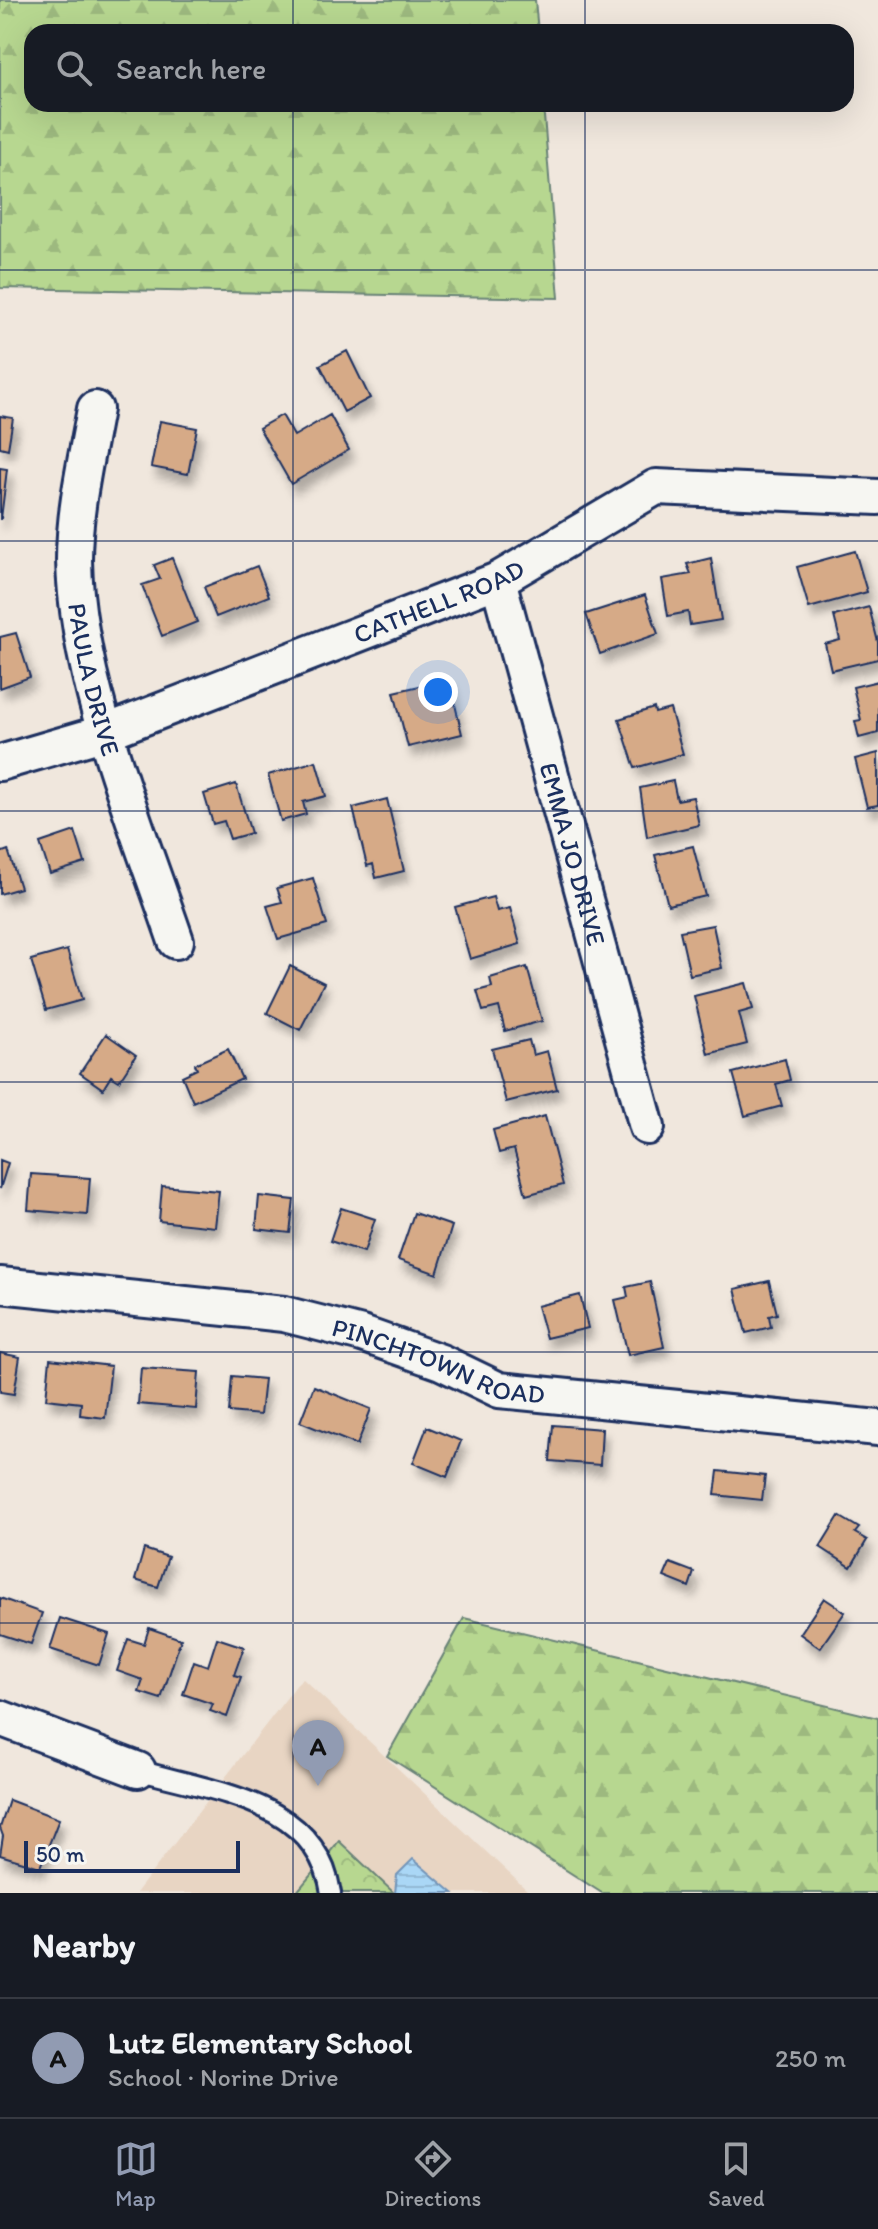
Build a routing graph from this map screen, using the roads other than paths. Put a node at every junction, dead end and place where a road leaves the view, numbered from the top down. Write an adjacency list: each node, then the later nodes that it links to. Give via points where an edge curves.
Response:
1 (95, 409): 4 (street, PAULA DRIVE, via 74,557 76,606)
2 (878, 497): 3 (street, CATHELL ROAD, via 656,487)
3 (498, 580): 4 (street, CATHELL ROAD); 7 (street, EMMA JO DRIVE)
4 (106, 732): 5 (street, CATHELL ROAD); 6 (street, PAULA DRIVE)
5 (0, 763)
6 (176, 941)
7 (647, 1127)
8 (0, 1285): 9 (street, PINCHTOWN ROAD, via 284,1314 362,1334 499,1390)
9 (878, 1428)
10 (0, 1718): 11 (street)
11 (138, 1770): 12 (lane, via 277,1811 306,1833 328,1873)
12 (331, 1893)

